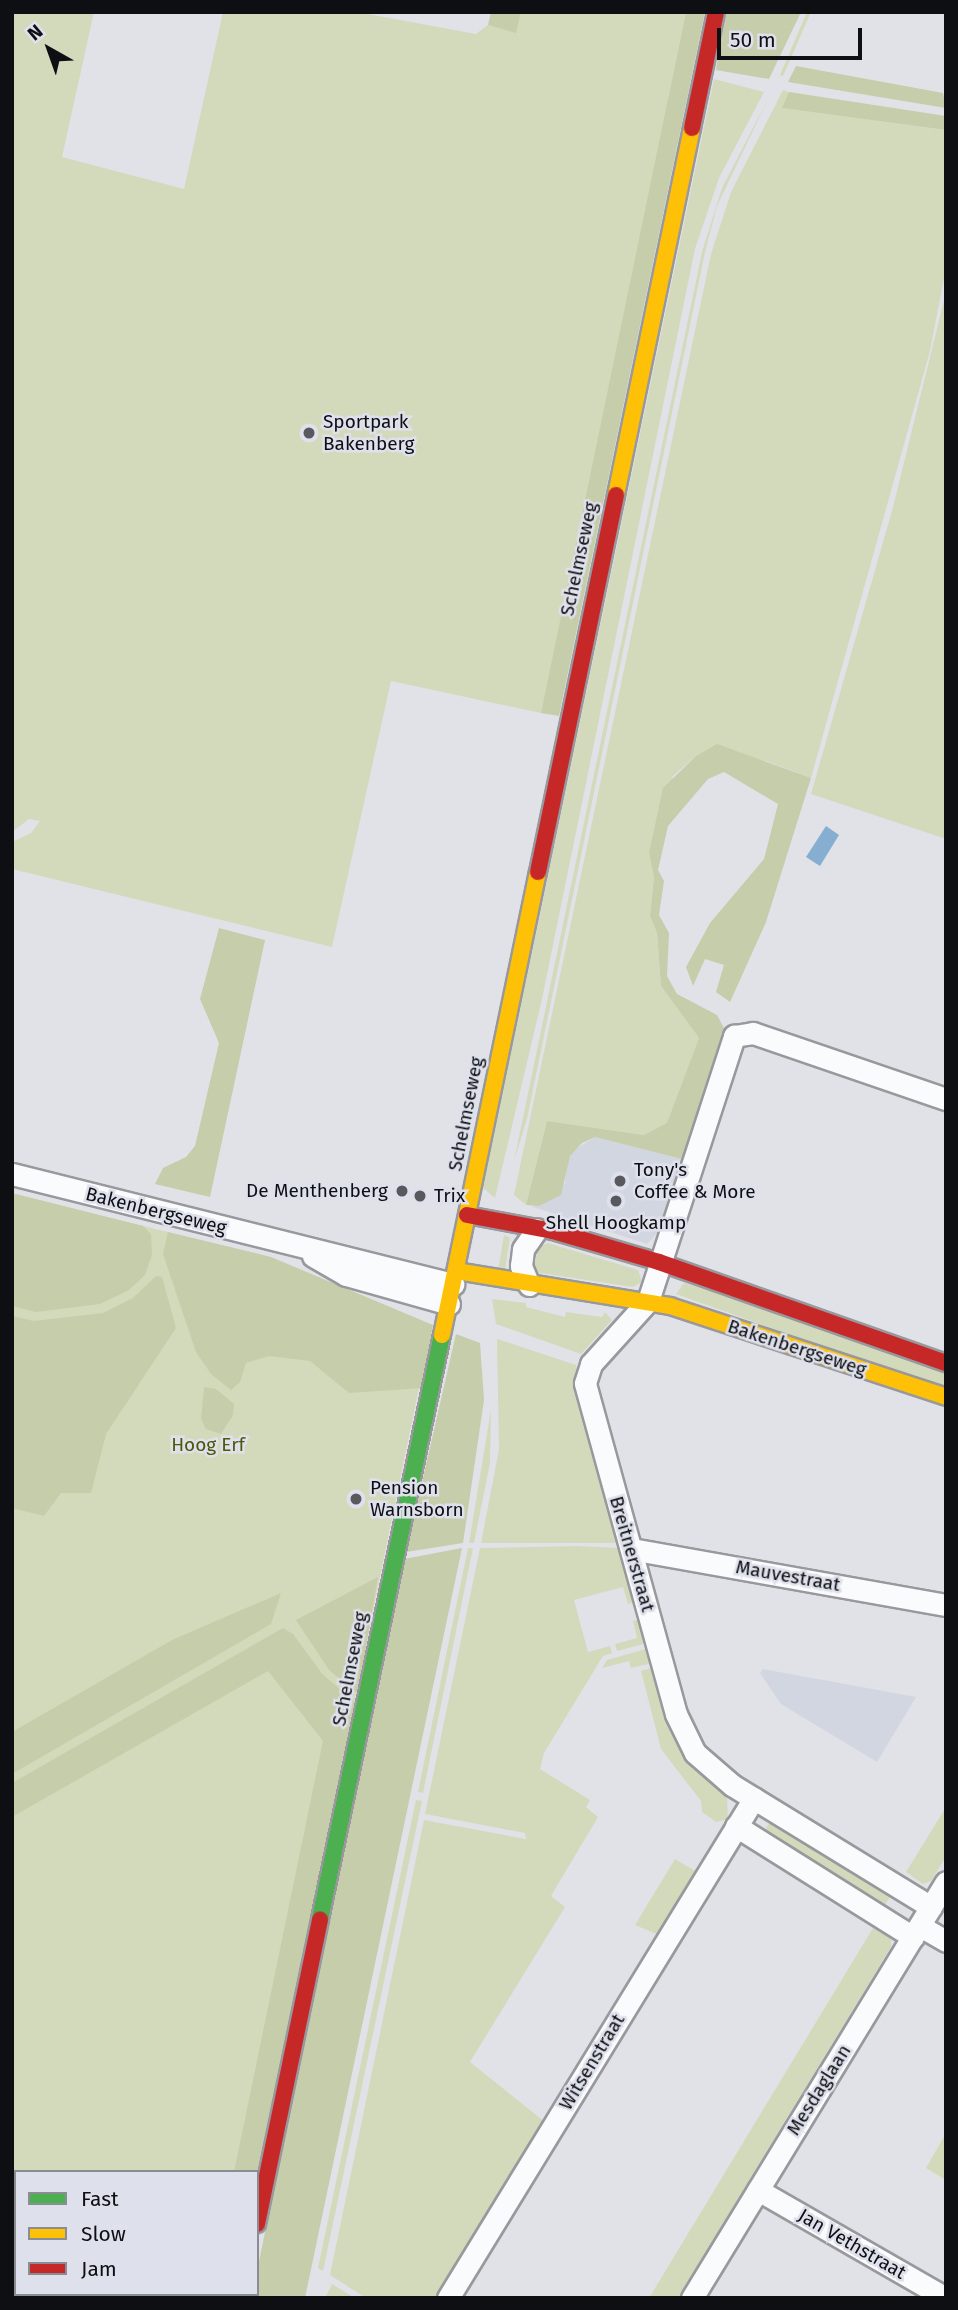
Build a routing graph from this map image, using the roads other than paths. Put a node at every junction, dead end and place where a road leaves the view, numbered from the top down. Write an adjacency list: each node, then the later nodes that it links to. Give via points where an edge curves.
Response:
1 (716, 12): 4 (main road, Schelmseweg)
2 (946, 1099): 6 (street, via 753,1033 734,1036)
3 (12, 1174): 8 (street, Bakenbergseweg, via 299,1248 346,1275)
4 (467, 1215): 5 (main road, Bakenbergseweg); 8 (main road, Schelmseweg)
5 (537, 1229): 6 (main road, Bakenbergseweg); 7 (street, via 528,1235 523,1249 521,1266)
6 (659, 1262): 9 (street); 10 (main road, Bakenbergseweg)
7 (529, 1285): 8 (main road, Bakenbergseweg); 9 (main road, Bakenbergseweg)
8 (452, 1286): 21 (main road, Schelmseweg)
9 (648, 1301): 11 (main road, Bakenbergseweg); 12 (street, Breitnerstraat, via 585,1376)
10 (946, 1363)
11 (946, 1397)
12 (631, 1549): 13 (street, Mauvestraat); 14 (street, Breitnerstraat, via 687,1740 713,1771)
13 (946, 1605)
14 (754, 1798): 15 (street); 17 (street, Breitnerstraat)
15 (736, 1826): 18 (street); 22 (street, Witsenstraat)
16 (946, 1882): 17 (street, Mesdaglaan)
17 (931, 1906): 18 (street, Mesdaglaan)
18 (916, 1932): 19 (street); 20 (street, Mesdaglaan)
19 (946, 1941)
20 (758, 2190): 23 (street, Mesdaglaan); 24 (street, Jan Vethstraat)
21 (259, 2214)
22 (448, 2298)
23 (692, 2298)
24 (946, 2298)

